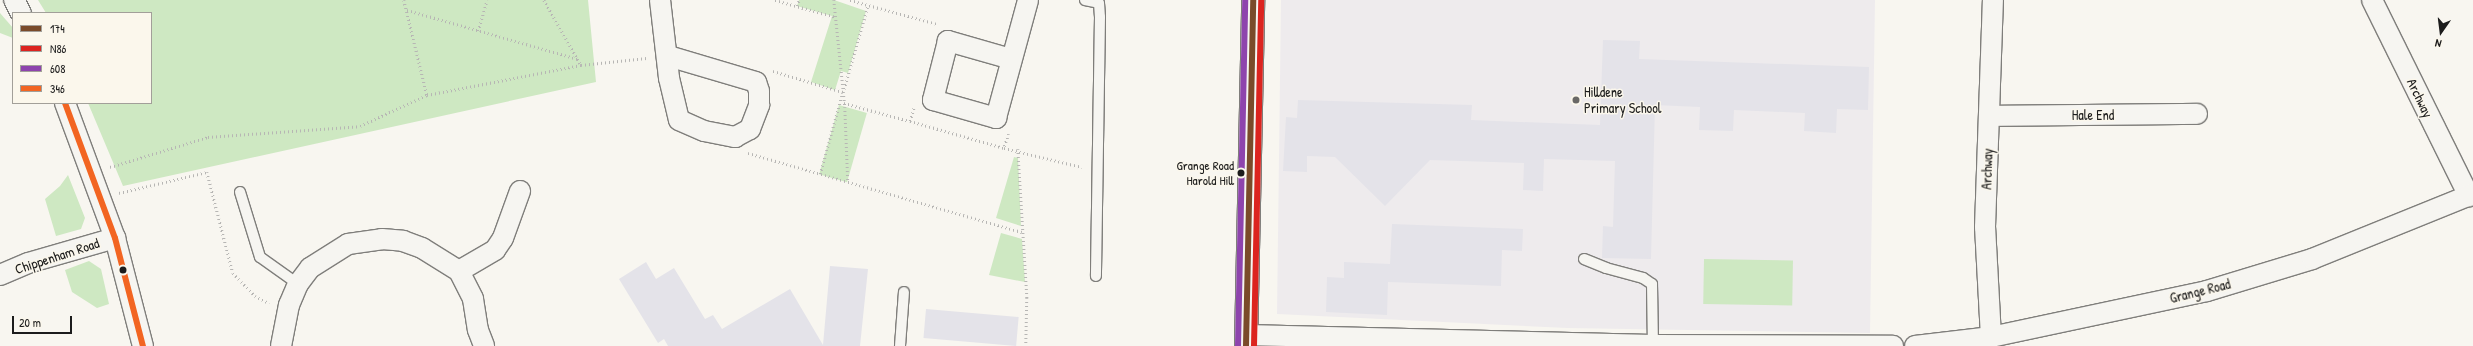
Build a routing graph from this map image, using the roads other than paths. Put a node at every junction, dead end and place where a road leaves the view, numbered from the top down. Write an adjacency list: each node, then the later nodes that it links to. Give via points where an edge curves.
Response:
1 (14, 0): 9 (street)
2 (660, 0): 10 (street)
3 (1028, 0): 11 (street)
4 (1085, 0): 8 (lane)
5 (1253, 0): 26 (street)
6 (1993, 0): 14 (street, Archway)
7 (2372, 0): 17 (street, Archway)
8 (1098, 2): 22 (lane)
9 (20, 12)
10 (668, 56): 10 (street, via 670,85 679,120 704,131 735,137 750,129 759,105 756,82)
11 (1011, 59): 11 (street, via 996,118 933,100 948,42)
12 (65, 104): 18 (street)
13 (2197, 114): 14 (street, Hale End)
14 (1990, 116): 25 (street, Archway, via 1985,227)
15 (520, 191): 20 (street, via 503,238 495,250)
16 (240, 192): 23 (lane, via 260,257)
17 (2471, 195): 25 (street, Grange Road, via 2312,259 2215,289)
18 (115, 238): 21 (street, Chippenham Road); 28 (street)
19 (1584, 259): 27 (lane, via 1643,278 1652,284)
20 (459, 271): 23 (street, via 422,248 403,241 365,239 348,244 318,261); 30 (street, via 473,299 478,330)
21 (0, 275)
22 (1096, 276)
23 (298, 284): 29 (street, via 287,312)
24 (904, 292): 31 (lane)
25 (1991, 337): 34 (street, Grange Road)
26 (1246, 341): 27 (street)
27 (1652, 345): 32 (street)
28 (143, 346)
29 (281, 346)
30 (484, 346)
31 (900, 346)
32 (1703, 346): 33 (street)
33 (1893, 346)
34 (1915, 346)

